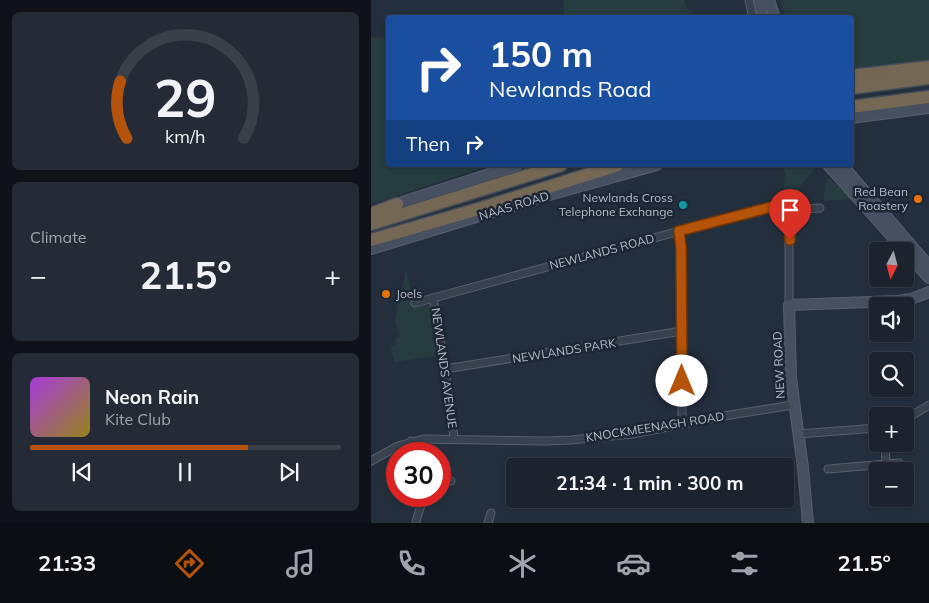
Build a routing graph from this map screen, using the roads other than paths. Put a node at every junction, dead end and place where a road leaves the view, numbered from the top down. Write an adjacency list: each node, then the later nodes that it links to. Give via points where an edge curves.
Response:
1 (749, 0): 4 (street)
2 (759, 0): 5 (main road)
3 (769, 0): 6 (main road)
4 (752, 15)
5 (762, 15)
6 (772, 15)
7 (929, 67): 8 (highway)
8 (854, 76)
9 (929, 78): 10 (highway)
10 (854, 88)
11 (929, 97): 12 (highway)
12 (854, 107)
13 (929, 108): 14 (main road)
14 (854, 118)
15 (511, 167): 24 (main road)
16 (555, 167): 28 (highway, NAAS ROAD)
17 (612, 167): 30 (highway, NAAS ROAD)
18 (650, 167): 31 (main road, NAAS ROAD)
19 (825, 167): 22 (main road)
20 (830, 167): 22 (main road)
21 (844, 167): 32 (main road)
22 (840, 178): 33 (main road)
23 (789, 197): 25 (street, NEW ROAD)
24 (397, 204): 27 (highway)
25 (789, 205): 26 (street, NEWLANDS ROAD); 29 (street, NEWLANDS ROAD, via 764,208); 37 (street, NEW ROAD)
26 (820, 208)
27 (371, 213)
28 (371, 224)
29 (679, 231): 35 (street, NEWLANDS ROAD); 38 (street)
30 (371, 240)
31 (371, 249)
32 (929, 266)
33 (929, 278)
34 (929, 292): 37 (main road, via 897,301)
35 (433, 298): 36 (street, NEWLANDS ROAD); 39 (street, NEWLANDS AVENUE)
36 (415, 303)
37 (789, 305): 40 (main road, NEW ROAD)
38 (682, 331): 39 (street, NEWLANDS PARK); 43 (street)
39 (445, 369): 46 (street, NEWLANDS AVENUE)
40 (793, 405): 43 (street, KNOCKMEENAGH ROAD); 45 (main road, NEW ROAD)
41 (929, 405): 42 (street)
42 (914, 414)
43 (682, 423): 46 (street, KNOCKMEENAGH ROAD, via 632,434 545,442)
44 (869, 429): 45 (street)
45 (798, 434): 55 (main road, NEW ROAD)
46 (454, 438): 47 (street, KNOCKMEENAGH ROAD)
47 (411, 441): 48 (street, KNOCKMEENAGH ROAD)
48 (371, 461)
49 (869, 465): 50 (street)
50 (828, 469)
51 (420, 507): 53 (street)
52 (491, 513): 54 (street)
53 (416, 523)
54 (488, 523)
55 (808, 523)

